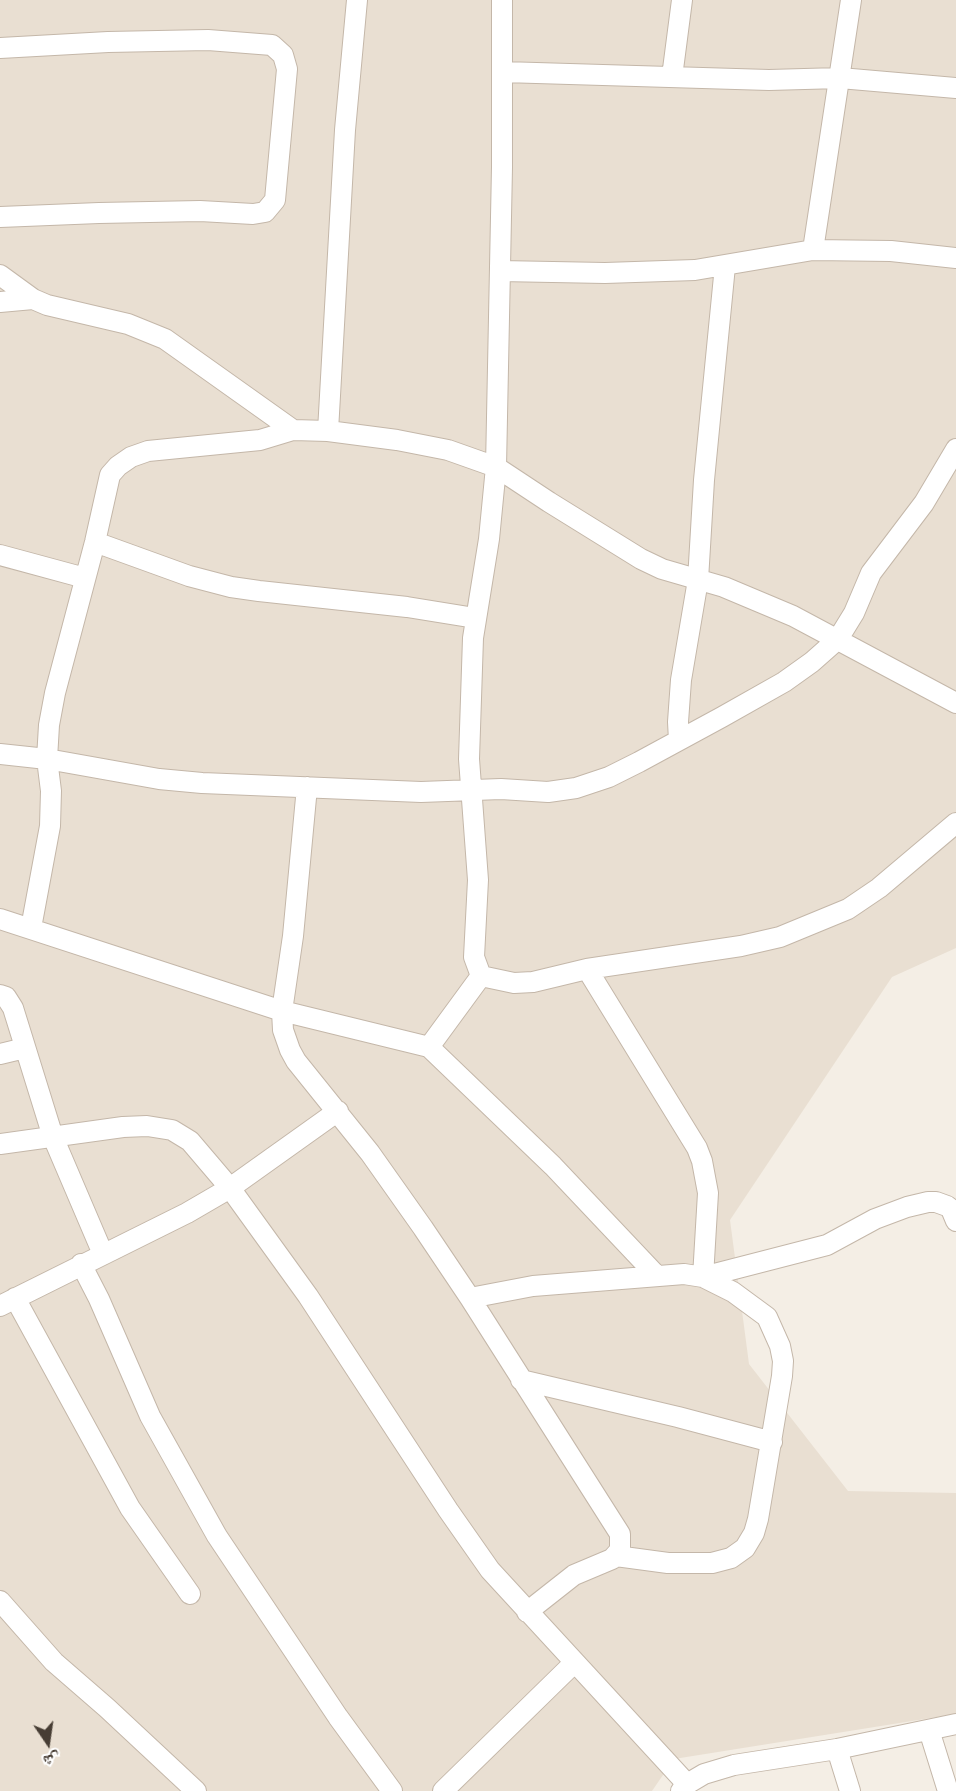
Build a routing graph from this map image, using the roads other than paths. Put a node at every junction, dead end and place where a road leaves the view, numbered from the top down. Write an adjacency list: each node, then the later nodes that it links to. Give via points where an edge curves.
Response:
1 (357, 0): 19 (street)
2 (502, 0): 6 (street)
3 (682, 0): 7 (street)
4 (851, 0): 8 (street)
5 (0, 48): 10 (street, via 208,40 272,45 283,55 287,69 275,200 265,212)
6 (503, 72): 7 (street); 14 (street)
7 (672, 77): 8 (street)
8 (840, 78): 9 (street); 11 (street)
9 (956, 88)
10 (0, 218)
11 (813, 250): 12 (street, via 891,251); 13 (street)
12 (956, 258)
13 (725, 266): 14 (street, via 653,273); 25 (street)
14 (500, 271): 21 (street)
15 (0, 275): 16 (street)
16 (33, 299): 17 (street); 18 (street, via 129,324 165,339)
17 (0, 303)
18 (293, 430): 19 (street); 22 (street, via 260,440 148,451 131,457 110,475)
19 (328, 431): 21 (street, via 448,450)
20 (956, 449): 27 (street, via 924,503 871,573)
21 (496, 467): 25 (street, via 641,559); 26 (street)
22 (95, 542): 24 (street); 26 (street, via 189,576 231,586)
23 (0, 555): 24 (street)
24 (85, 578): 31 (street, via 55,693)
25 (698, 580): 27 (street, via 764,603); 29 (street, via 681,680)
26 (476, 618): 33 (street, via 470,686)
27 (838, 639): 28 (street); 29 (street, via 784,682)
28 (956, 703)
29 (679, 740): 33 (street, via 609,777 576,788 548,792)
30 (0, 754): 31 (street)
31 (47, 759): 32 (street, via 159,780); 36 (street, via 50,826)
32 (307, 787): 33 (street, via 421,792); 40 (street)
33 (471, 789): 38 (street, via 478,880 474,957)
34 (956, 823): 37 (street, via 879,888 824,920 780,937 741,946)
35 (0, 919): 36 (street)
36 (32, 928): 40 (street)
37 (587, 969): 38 (street, via 533,982 514,983); 52 (street, via 698,1148 708,1193)
38 (481, 976): 41 (street)
39 (0, 995): 42 (street, via 11,1002)
40 (282, 1011): 41 (street); 44 (street, via 283,1030 296,1061)
41 (429, 1047): 51 (street, via 553,1166)
42 (25, 1048): 43 (street); 45 (street)
43 (0, 1054)
44 (338, 1111): 47 (street); 53 (street)
45 (53, 1137): 46 (street); 47 (street, via 123,1127 172,1130 190,1140); 49 (street)
46 (0, 1144)
47 (230, 1188): 49 (street); 60 (street, via 308,1296 468,1540)
48 (956, 1221): 52 (street, via 951,1209 943,1204 917,1204 875,1219 827,1245)
49 (103, 1254): 50 (street)
50 (81, 1264): 54 (street); 67 (street, via 150,1416 217,1536)
51 (657, 1276): 52 (street); 53 (street, via 533,1286)
52 (703, 1277): 56 (street, via 755,1307 767,1317 775,1332 782,1376)
53 (470, 1298): 55 (street)
54 (8, 1302): 58 (street, via 130,1508)
55 (521, 1380): 56 (street); 57 (street, via 617,1528 621,1546)
56 (772, 1442): 57 (street, via 758,1519 745,1548 731,1558 712,1563 668,1563)
57 (616, 1556): 60 (street, via 574,1575)
58 (190, 1594)
59 (2, 1609): 66 (street, via 54,1662)
60 (527, 1611): 61 (street)
61 (574, 1663): 65 (street); 68 (street)
62 (956, 1724): 63 (street)
63 (929, 1730): 64 (street); 70 (street)
64 (837, 1749): 65 (street, via 734,1765 704,1774); 69 (street)
65 (684, 1788)
66 (196, 1791)
67 (392, 1791)
68 (443, 1791)
69 (850, 1791)
70 (948, 1791)

